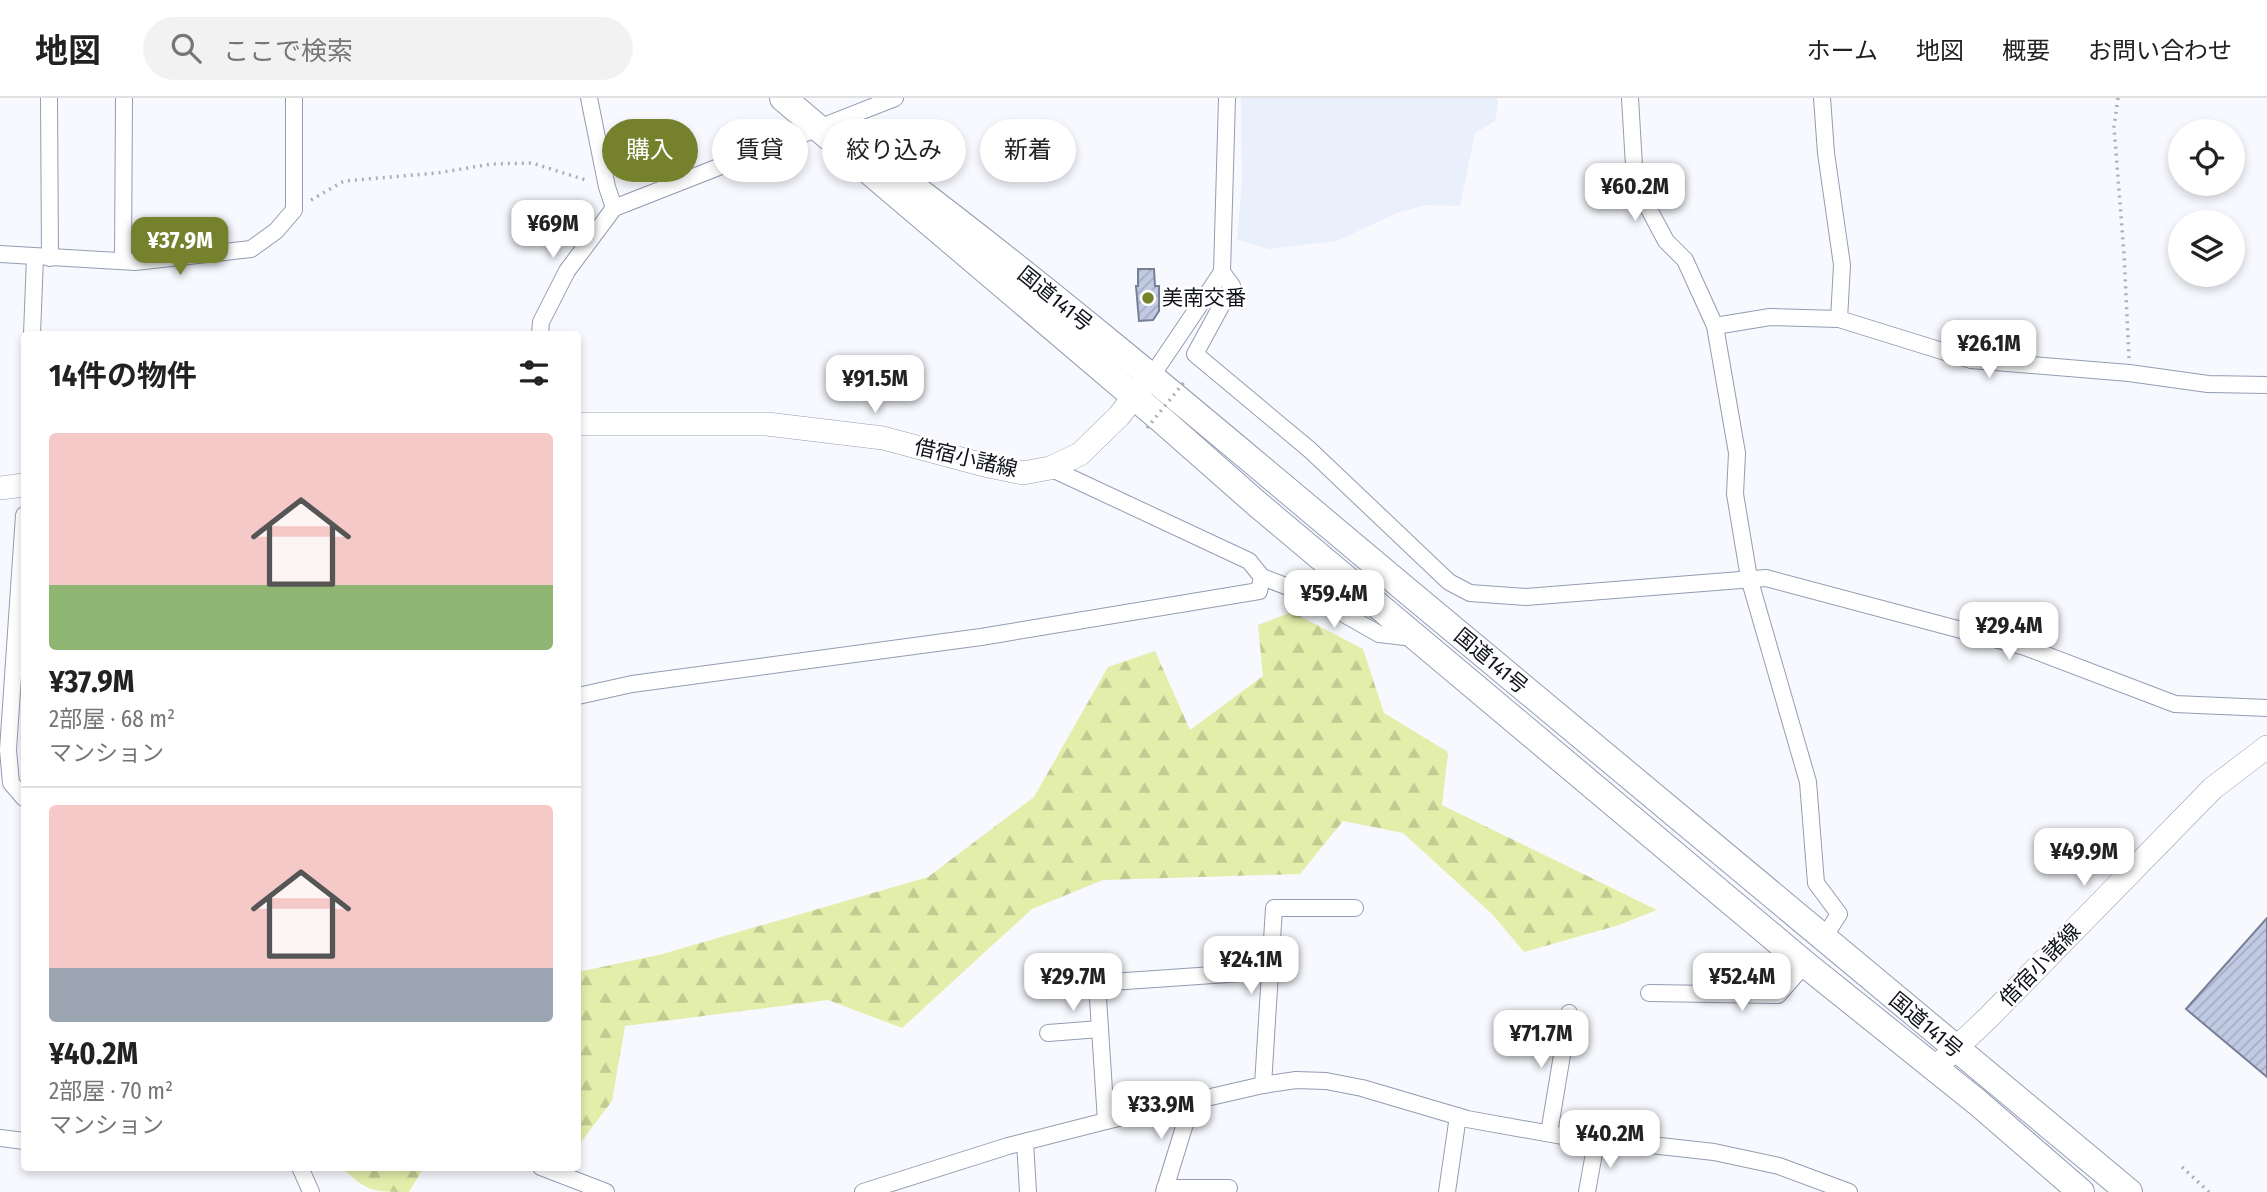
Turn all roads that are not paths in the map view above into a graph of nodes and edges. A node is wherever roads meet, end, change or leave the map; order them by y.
1 (49, 98) edge
2 (124, 98) edge
3 (294, 98) edge
4 (589, 98) edge
5 (783, 98) edge
6 (895, 98) edge
7 (1227, 98) edge
8 (1630, 98) edge
9 (1822, 98) edge
10 (819, 130) junction
11 (822, 132) edge
12 (881, 182) edge
13 (906, 182) edge
14 (614, 208) junction
15 (0, 254) edge
16 (42, 258) junction
17 (123, 261) junction
18 (1222, 272) junction
19 (1839, 319) junction
20 (1715, 326) junction
21 (32, 331) edge
22 (540, 331) edge
23 (1151, 377) junction
24 (2267, 385) edge
25 (1133, 397) junction
26 (581, 424) edge
27 (1050, 468) junction
28 (21, 485) edge
29 (0, 488) edge
30 (21, 559) edge
31 (1262, 577) junction
32 (1749, 578) junction
33 (1417, 639) junction
34 (581, 695) edge
35 (2267, 708) edge
36 (2267, 747) edge
37 (18, 782) edge
38 (1355, 908) dead end
39 (1823, 939) junction
40 (1805, 964) junction
41 (1271, 971) junction
42 (1649, 993) dead end
43 (1569, 1013) dead end
44 (1100, 1029) junction
45 (1048, 1033) dead end
46 (1955, 1050) junction
47 (1934, 1069) junction
48 (1264, 1085) junction
49 (1192, 1101) junction
50 (1458, 1116) junction
51 (1106, 1121) junction
52 (1549, 1133) junction
53 (0, 1138) edge
54 (21, 1141) edge
55 (1025, 1142) junction
56 (1597, 1142) junction
57 (302, 1171) edge
58 (551, 1171) edge
59 (1228, 1188) dead end
60 (1164, 1190) edge
61 (599, 1191) edge
62 (311, 1192) edge
63 (863, 1192) edge
64 (1028, 1192) edge
65 (1447, 1192) edge
66 (1587, 1192) edge
67 (1849, 1192) edge
68 (2081, 1192) edge
69 (2129, 1192) edge

1 - 16 street
2 - 17 street
3 - 17 street
4 - 14 street
5 - 10 highway, 国道141号
6 - 10 street
7 - 18 street
8 - 20 street
9 - 19 street
10 - 11 highway, 国道141号
10 - 14 street
12 - 25 highway, 国道141号
13 - 23 highway, 国道141号
14 - 22 street
15 - 16 street
16 - 17 street
16 - 21 street
18 - 23 street
18 - 32 street
19 - 20 street
19 - 24 street
20 - 32 street
23 - 25 main road, 借宿小諸線
23 - 39 highway, 国道141号
25 - 27 main road, 借宿小諸線
25 - 33 highway, 国道141号
26 - 27 main road, 借宿小諸線
27 - 31 street
28 - 29 main road
30 - 37 street
31 - 33 street
31 - 34 street
32 - 35 street
32 - 39 street
33 - 40 highway, 国道141号
36 - 46 main road, 借宿小諸線
38 - 41 street
39 - 46 highway, 国道141号
40 - 42 street
40 - 47 highway, 国道141号
41 - 44 street
41 - 48 street
43 - 52 street
44 - 45 street
44 - 51 street
46 - 47 main road, 借宿小諸線
46 - 69 highway, 国道141号
47 - 68 highway, 国道141号
48 - 49 street
48 - 50 street
49 - 51 street
49 - 60 street
50 - 52 street
50 - 65 street
51 - 55 street
52 - 56 street
53 - 54 street
55 - 63 street
55 - 64 street
56 - 66 street
56 - 67 street
57 - 62 street
58 - 61 street
59 - 60 street

